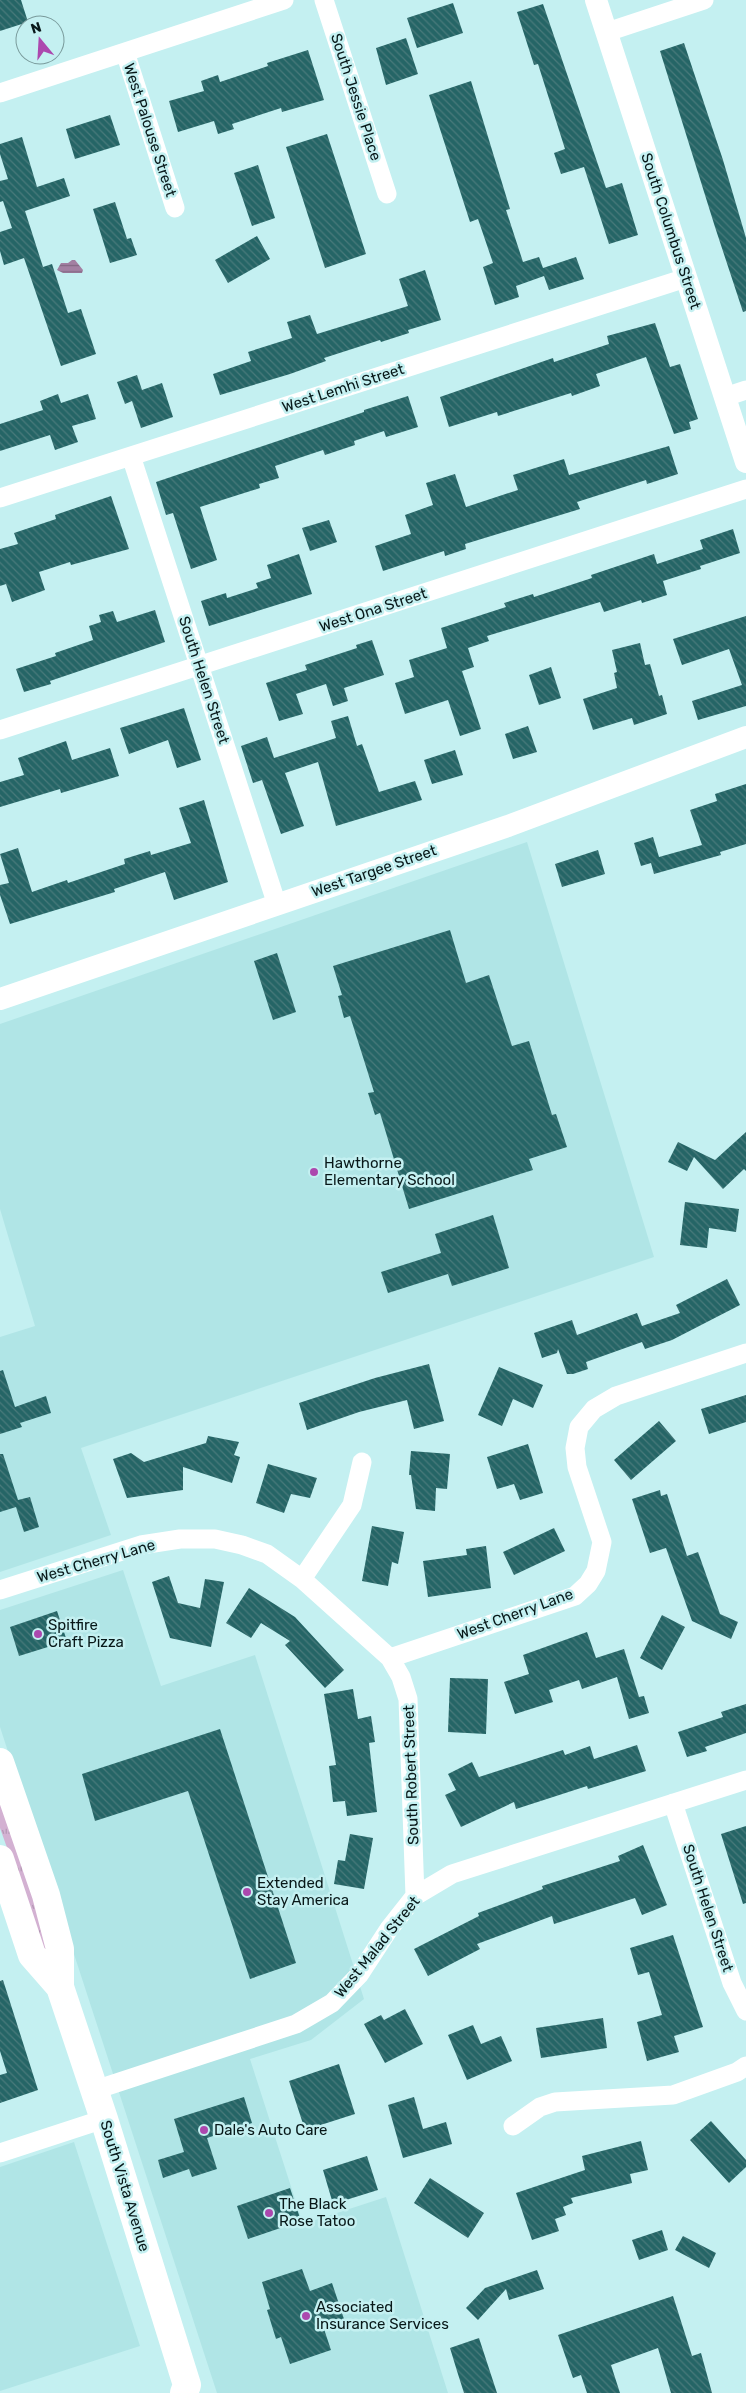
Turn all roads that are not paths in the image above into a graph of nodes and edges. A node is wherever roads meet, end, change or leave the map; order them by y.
1 (284, 0) edge
2 (324, 0) edge
3 (596, 0) edge
4 (704, 0) edge
5 (607, 32) junction
6 (125, 52) junction
7 (0, 93) edge
8 (387, 194) dead end
9 (176, 208) dead end
10 (686, 278) junction
11 (746, 390) edge
12 (725, 397) junction
13 (131, 456) junction
14 (746, 462) edge
15 (746, 489) edge
16 (0, 498) edge
17 (200, 666) junction
18 (0, 730) edge
19 (746, 737) edge
20 (277, 905) junction
21 (0, 999) edge
22 (746, 1353) edge
23 (362, 1462) dead end
24 (302, 1579) junction
25 (0, 1590) edge
26 (390, 1658) junction
27 (0, 1762) edge
28 (746, 1780) edge
29 (673, 1803) junction
30 (0, 1858) edge
31 (415, 1896) junction
32 (7, 1905) edge
33 (60, 1987) junction
34 (746, 2011) edge
35 (746, 2066) edge
36 (95, 2090) junction
37 (104, 2119) junction
38 (513, 2126) dead end
39 (0, 2154) edge
40 (190, 2391) edge

1 - 6 street, West Palouse Street
2 - 8 street, South Jessie Place
3 - 5 street, South Columbus Street
4 - 5 street
5 - 10 street, South Columbus Street
6 - 7 street, West Palouse Street
6 - 9 street, West Palouse Street
10 - 12 street, South Columbus Street
10 - 13 street, West Lemhi Street
11 - 12 street
12 - 14 street, South Columbus Street
13 - 16 street, West Lemhi Street
13 - 17 street, South Helen Street
15 - 17 street, West Ona Street
17 - 18 street, West Ona Street
17 - 20 street, South Helen Street
19 - 20 street, West Targee Street
20 - 21 street, West Targee Street
22 - 26 street, West Cherry Lane
23 - 24 street
24 - 25 street, West Cherry Lane
24 - 26 street, West Cherry Lane
26 - 31 street, South Robert Street
27 - 33 main road, South Vista Avenue
28 - 29 street, West Malad Street
29 - 31 street, West Malad Street
29 - 34 street, South Helen Street
30 - 32 main road, South Vista Avenue
31 - 36 street, West Malad Street
32 - 33 main road, South Vista Avenue
33 - 36 main road, South Vista Avenue
35 - 38 street
36 - 37 main road, South Vista Avenue
37 - 39 street
37 - 40 main road, South Vista Avenue

